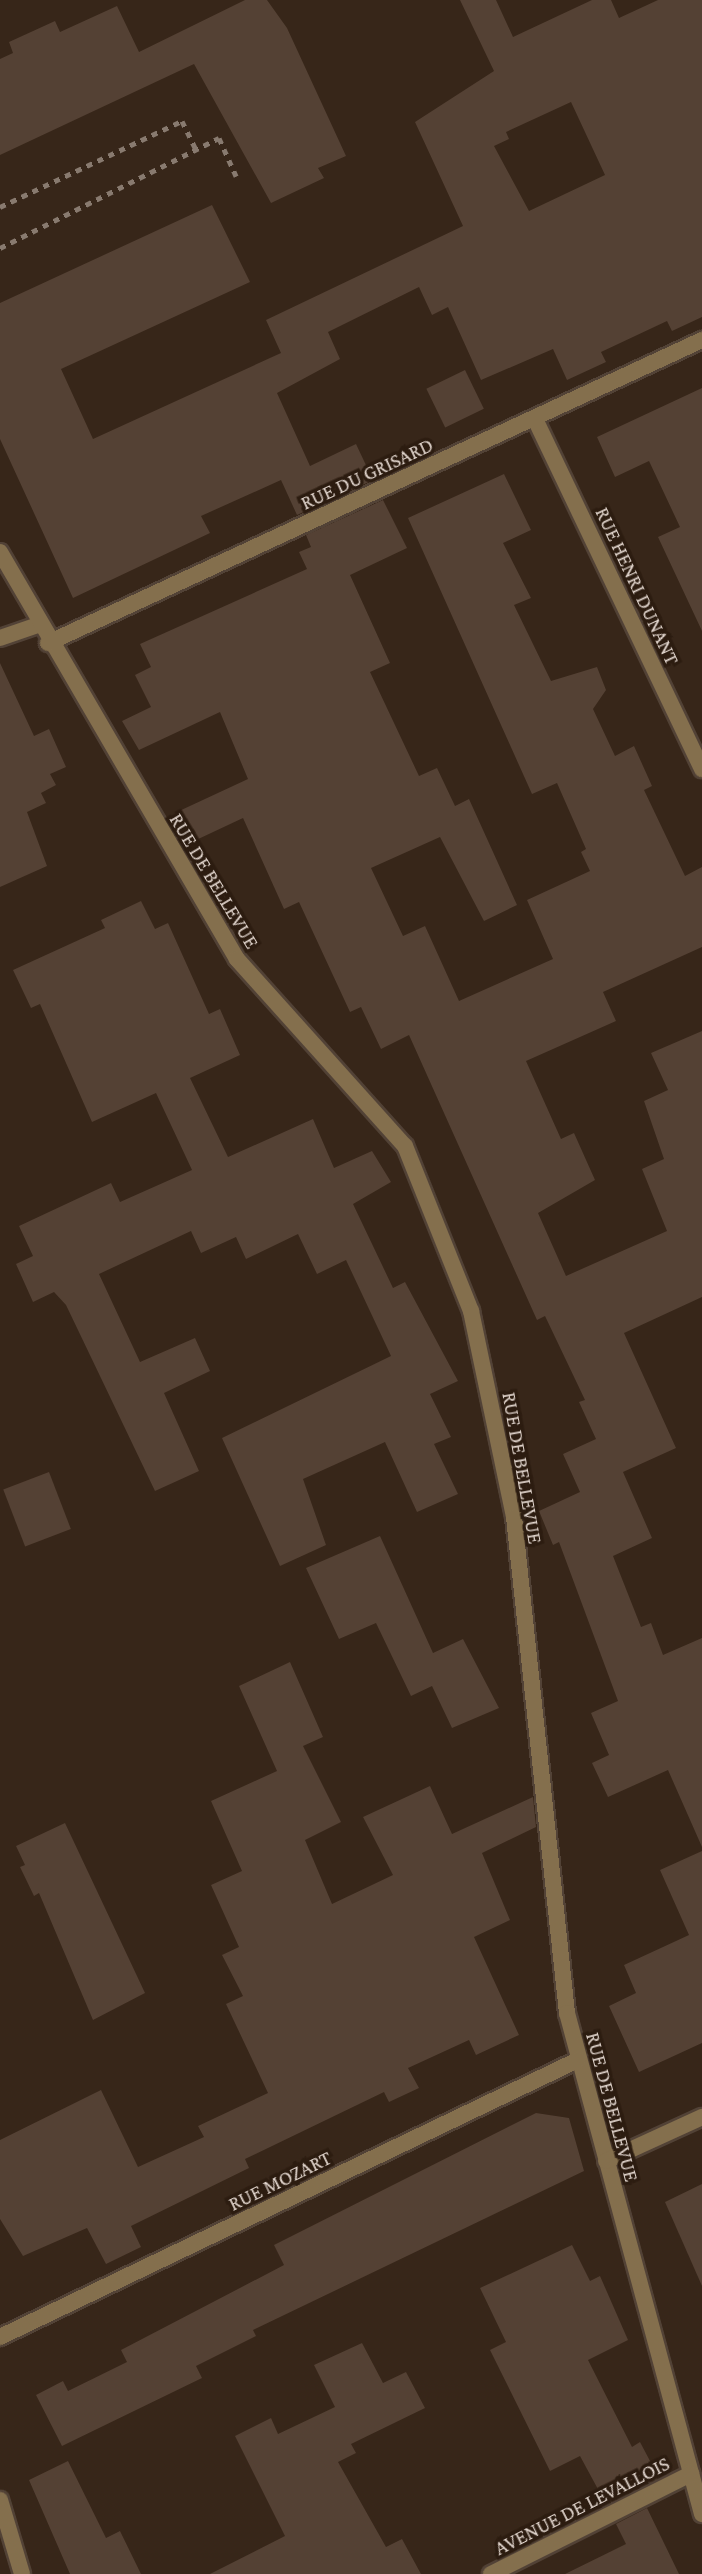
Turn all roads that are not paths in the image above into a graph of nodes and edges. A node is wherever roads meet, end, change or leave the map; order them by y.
1 (702, 340) edge
2 (535, 419) junction
3 (0, 552) edge
4 (38, 625) junction
5 (0, 638) edge
6 (48, 643) junction
7 (702, 769) edge
8 (578, 2060) junction
9 (702, 2117) edge
10 (606, 2161) junction
11 (0, 2337) edge
12 (691, 2474) junction
13 (0, 2500) edge
14 (701, 2506) edge
15 (22, 2574) edge
16 (491, 2574) edge

1 - 2 street, RUE DU GRISARD
2 - 6 street, RUE DU GRISARD
2 - 7 street, RUE HENRI DUNANT
3 - 4 street, RUE DE BELLEVUE
4 - 5 street
4 - 6 street, RUE DE BELLEVUE
6 - 8 street, RUE DE BELLEVUE
8 - 10 street, RUE DE BELLEVUE
8 - 11 street, RUE MOZART
9 - 10 street
10 - 12 street, RUE DE BELLEVUE
12 - 14 street, RUE DE BELLEVUE
12 - 16 street, AVENUE DE LEVALLOIS
13 - 15 street

